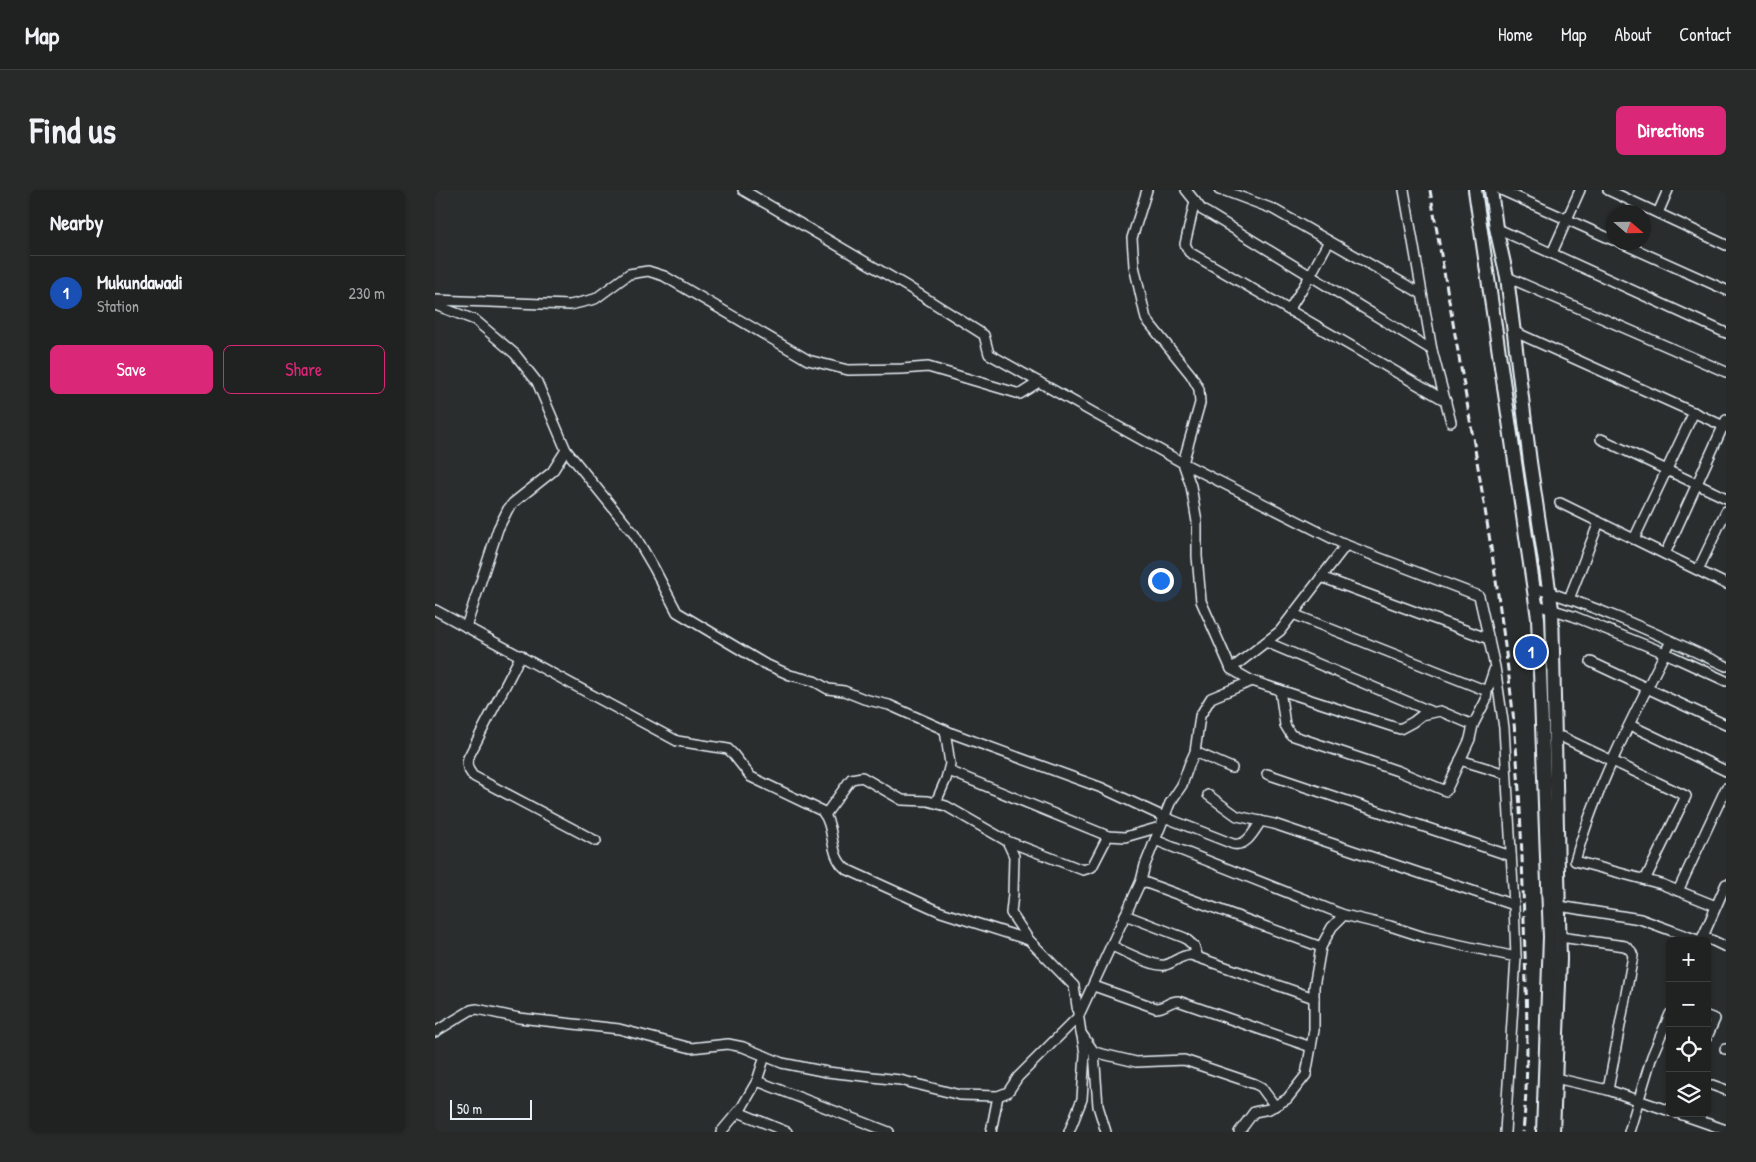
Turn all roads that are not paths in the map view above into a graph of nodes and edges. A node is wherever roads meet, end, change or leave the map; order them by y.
1 (743, 190) edge
2 (1147, 190) edge
3 (1186, 190) edge
4 (1219, 190) edge
5 (1404, 190) edge
6 (1475, 190) edge
7 (1491, 190) edge
8 (1501, 190) edge
9 (1580, 190) edge
10 (1608, 190) edge
11 (1668, 190) edge
12 (1623, 193) edge
13 (1195, 201) junction
14 (1658, 213) junction
15 (1568, 220) junction
16 (1496, 228) junction
17 (1606, 237) edge
18 (1329, 241) junction
19 (1726, 245) edge
20 (1637, 250) edge
21 (1552, 253) junction
22 (1311, 276) junction
23 (1507, 277) junction
24 (1726, 290) edge
25 (1422, 294) junction
26 (435, 300) edge
27 (435, 304) edge
28 (1289, 310) junction
29 (1515, 332) junction
30 (1726, 333) edge
31 (1433, 350) junction
32 (1726, 372) edge
33 (1039, 382) junction
34 (1446, 401) junction
35 (1694, 412) junction
36 (1451, 422) dead end
37 (1725, 424) edge
38 (1601, 439) dead end
39 (566, 450) junction
40 (1183, 463) junction
41 (1666, 470) junction
42 (1697, 484) junction
43 (1726, 498) edge
44 (1560, 503) dead end
45 (1726, 511) edge
46 (1599, 522) junction
47 (1634, 539) junction
48 (1346, 545) junction
49 (1665, 554) junction
50 (1698, 570) junction
51 (1321, 577) junction
52 (1726, 584) edge
53 (1534, 588) junction
54 (1550, 592) junction
55 (1569, 598) junction
56 (1537, 605) junction
57 (1552, 609) junction
58 (435, 610) edge
59 (1293, 614) junction
60 (466, 627) junction
61 (1489, 639) junction
62 (1671, 641) junction
63 (1266, 642) junction
64 (1665, 653) junction
65 (521, 655) junction
66 (1591, 662) dead end
67 (1726, 666) edge
68 (1495, 667) junction
69 (1231, 668) junction
70 (1252, 681) junction
71 (1726, 681) edge
72 (1648, 688) junction
73 (1280, 690) junction
74 (1487, 691) junction
75 (1432, 713) junction
76 (1473, 725) junction
77 (1630, 725) junction
78 (1726, 725) edge
79 (945, 730) junction
80 (1562, 738) dead end
81 (1195, 752) junction
82 (1460, 760) junction
83 (1612, 761) junction
84 (1232, 768) dead end
85 (949, 771) junction
86 (1726, 771) edge
87 (1267, 774) dead end
88 (1506, 774) junction
89 (1726, 788) edge
90 (1208, 795) dead end
91 (936, 802) junction
92 (825, 815) junction
93 (1164, 817) junction
94 (1261, 822) junction
95 (1160, 827) junction
96 (1108, 836) junction
97 (1155, 840) junction
98 (1007, 841) junction
99 (596, 842) dead end
100 (1511, 856) junction
101 (1575, 861) junction
102 (1557, 863) junction
103 (1141, 880) junction
104 (1645, 880) junction
105 (1726, 884) edge
106 (1678, 891) junction
107 (1720, 903) edge
108 (1514, 904) junction
109 (1559, 906) junction
110 (1125, 915) junction
111 (1344, 916) junction
112 (1560, 937) junction
113 (1695, 937) edge
114 (1702, 937) edge
115 (1029, 940) junction
116 (1711, 942) edge
117 (1111, 946) junction
118 (1321, 947) junction
119 (1726, 947) edge
120 (1198, 957) junction
121 (1516, 957) junction
122 (1093, 986) junction
123 (1314, 998) junction
124 (1078, 1017) junction
125 (1711, 1018) edge
126 (1666, 1023) edge
127 (1711, 1028) edge
128 (435, 1032) edge
129 (1081, 1033) junction
130 (1311, 1047) junction
131 (1094, 1052) junction
132 (765, 1056) junction
133 (1555, 1078) junction
134 (757, 1081) junction
135 (1712, 1085) dead end
136 (1608, 1090) junction
137 (1726, 1090) edge
138 (998, 1096) junction
139 (1639, 1101) junction
140 (1275, 1106) junction
141 (1666, 1110) edge
142 (738, 1112) junction
143 (1689, 1117) edge
144 (1726, 1130) edge
145 (721, 1132) edge
146 (787, 1132) edge
147 (889, 1132) edge
148 (991, 1132) edge
149 (1069, 1132) edge
150 (1106, 1132) edge
151 (1239, 1132) edge
152 (1505, 1132) edge
153 (1543, 1132) edge
154 (1553, 1132) edge
155 (1629, 1132) edge

1 - 33 street
2 - 40 street
3 - 13 street
4 - 18 street
5 - 25 street
6 - 53 street
7 - 16 street
8 - 15 street
9 - 15 street
10 - 12 street
11 - 14 street
12 - 14 street
13 - 22 street
13 - 28 street
14 - 19 street
15 - 17 street
15 - 21 street
16 - 21 street
16 - 23 street
18 - 22 street
18 - 25 street
20 - 24 street
21 - 30 street
22 - 28 street
22 - 31 street
23 - 29 street
23 - 32 street
25 - 31 street
26 - 33 street
27 - 39 street
28 - 34 street
29 - 35 street
29 - 54 street
31 - 34 street
33 - 40 street
34 - 36 street
35 - 37 street
35 - 41 street
37 - 42 street
38 - 41 street
39 - 60 street
39 - 79 street
40 - 48 street
40 - 69 street
41 - 42 street
41 - 47 street
42 - 43 street
42 - 49 street
44 - 46 street
45 - 50 street
46 - 47 street
46 - 55 street
47 - 49 street
48 - 51 street
48 - 61 street
49 - 50 street
50 - 52 street
51 - 59 street
51 - 61 street
53 - 54 street
53 - 56 street
54 - 55 street
54 - 57 street
55 - 62 street
56 - 57 street
56 - 153 street
57 - 64 street
57 - 102 street
58 - 60 street
59 - 63 street
59 - 74 street
60 - 65 street
61 - 68 street
62 - 64 street
62 - 67 street
63 - 69 street
63 - 75 street
64 - 71 street
64 - 72 street
65 - 92 street
65 - 99 street
66 - 72 street
68 - 74 street
68 - 88 street
69 - 70 street
70 - 73 street
70 - 81 street
72 - 77 street
72 - 78 street
73 - 75 street
73 - 82 street
74 - 76 street
75 - 76 street
76 - 82 street
77 - 83 street
77 - 86 street
79 - 85 street
79 - 93 street
80 - 83 street
81 - 84 street
81 - 93 street
82 - 88 street
83 - 101 street
83 - 104 street
85 - 91 street
85 - 96 street
87 - 100 street
88 - 100 street
89 - 106 street
90 - 94 street
91 - 92 street
91 - 98 street
92 - 115 street
93 - 94 street
93 - 95 street
94 - 108 street
95 - 96 street
95 - 97 street
96 - 98 street
97 - 103 street
97 - 111 street
98 - 115 street
100 - 108 street
101 - 102 street
101 - 104 street
102 - 109 street
103 - 110 street
103 - 118 street
104 - 106 street
105 - 107 street
106 - 107 street
107 - 114 street
108 - 121 street
109 - 112 street
109 - 113 street
110 - 117 street
110 - 120 street
111 - 118 street
111 - 121 street
112 - 133 street
112 - 136 street
115 - 124 street
116 - 119 street
117 - 120 street
117 - 122 street
118 - 123 street
120 - 123 street
121 - 152 street
122 - 124 street
122 - 130 street
123 - 130 street
124 - 129 street
124 - 138 street
125 - 127 street
126 - 139 street
128 - 132 street
129 - 131 street
129 - 149 street
130 - 140 street
131 - 140 street
131 - 150 street
132 - 134 street
132 - 138 street
133 - 136 street
133 - 154 street
134 - 142 street
134 - 147 street
135 - 137 street
136 - 139 street
138 - 148 street
139 - 141 street
139 - 155 street
140 - 151 street
142 - 145 street
142 - 146 street
143 - 144 street

